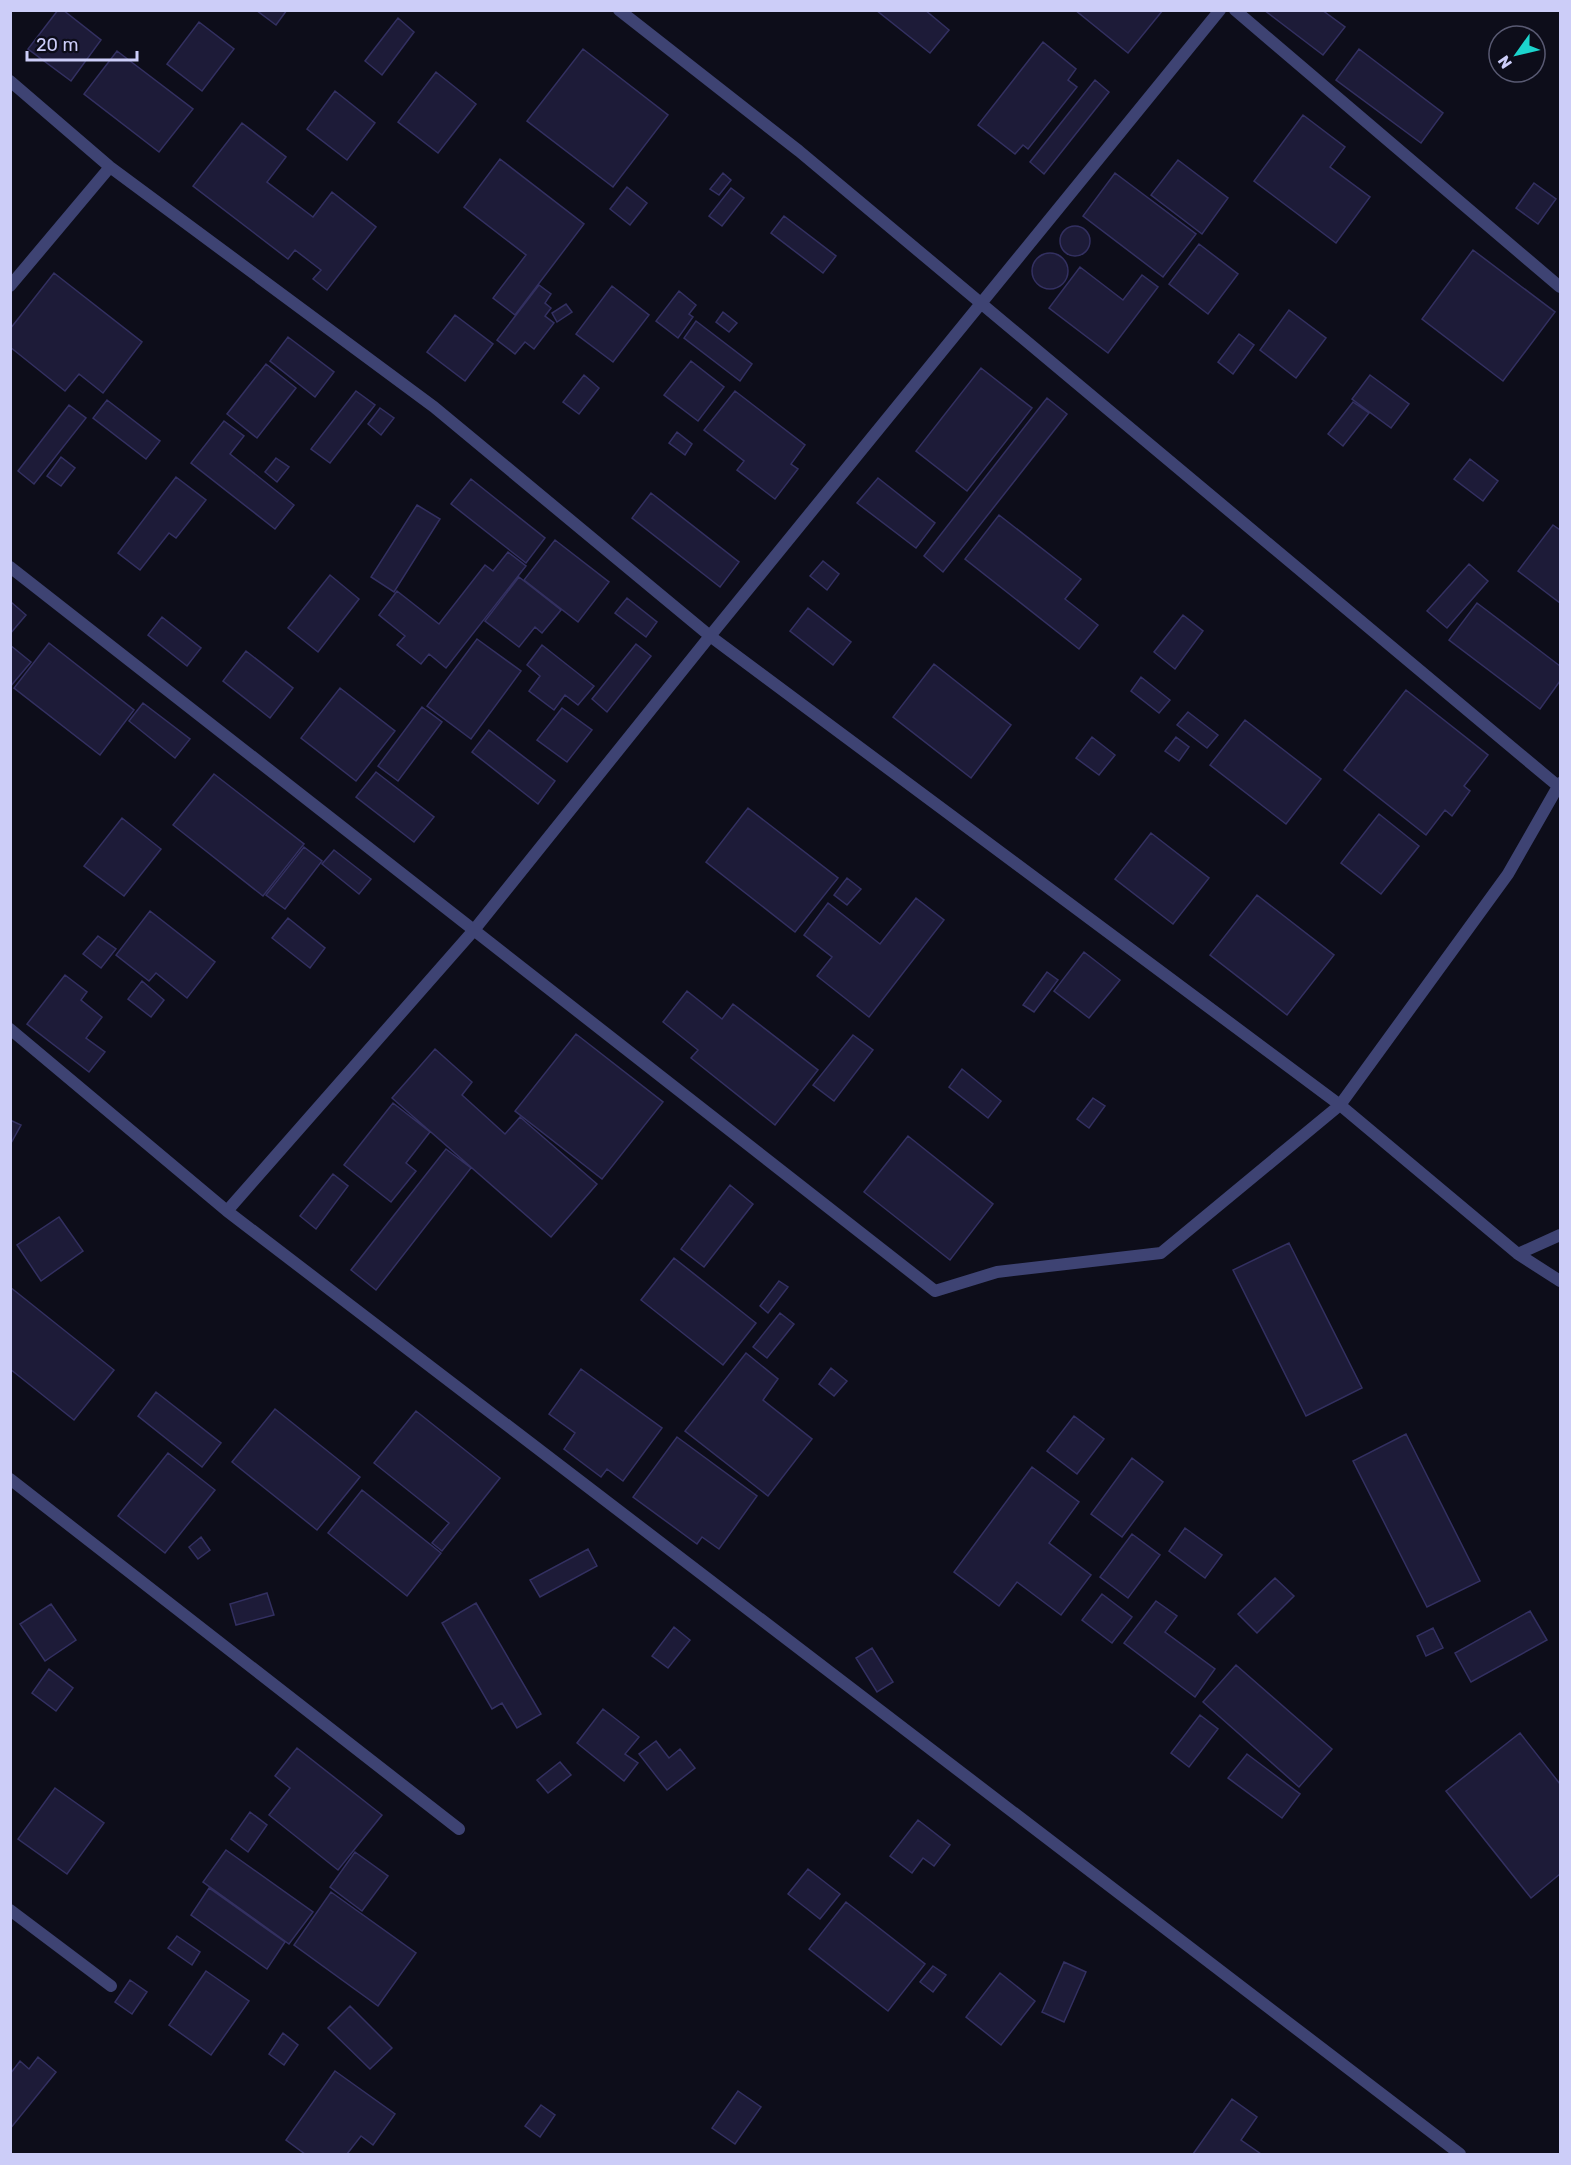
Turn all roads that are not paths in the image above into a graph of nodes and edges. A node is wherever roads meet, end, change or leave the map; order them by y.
1 (619, 10) edge
2 (1220, 10) edge
3 (1235, 10) edge
4 (10, 81) edge
5 (110, 167) junction
6 (10, 286) edge
7 (1560, 287) edge
8 (981, 302) junction
9 (10, 567) edge
10 (710, 636) junction
11 (1559, 784) edge
12 (474, 930) junction
13 (10, 1029) edge
14 (1340, 1105) junction
15 (227, 1211) junction
16 (1560, 1235) edge
17 (1518, 1254) junction
18 (1560, 1281) edge
19 (10, 1479) edge
20 (459, 1829) dead end
21 (10, 1910) edge
22 (111, 1986) dead end
23 (1460, 2154) edge

1 - 8 street
2 - 8 street
3 - 7 street
4 - 5 street
5 - 6 street
5 - 10 street
8 - 10 street
8 - 11 street
9 - 12 street
10 - 12 street
10 - 14 street
11 - 14 street
12 - 14 street
12 - 15 street
13 - 15 street
14 - 17 street
15 - 23 street
16 - 17 street
17 - 18 street
19 - 20 street
21 - 22 street

